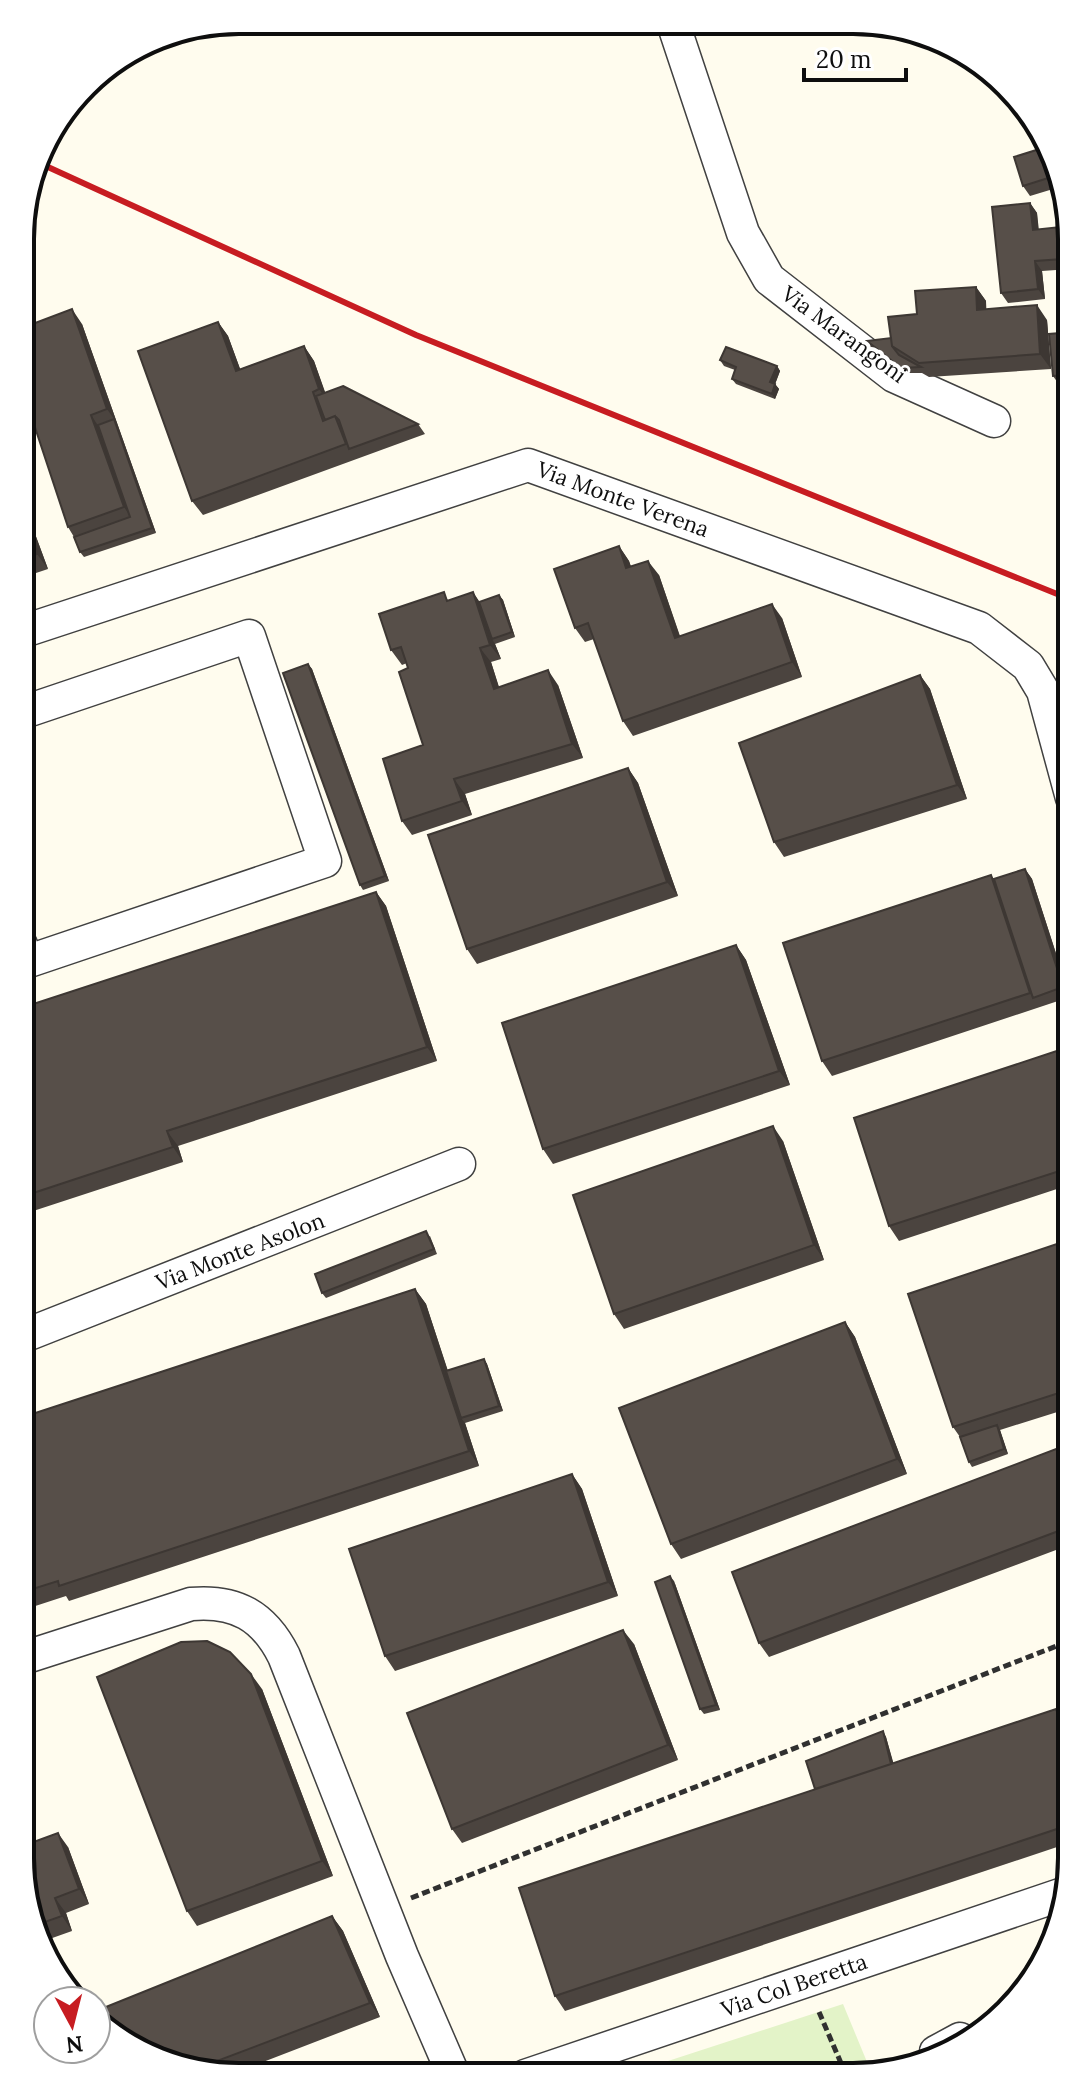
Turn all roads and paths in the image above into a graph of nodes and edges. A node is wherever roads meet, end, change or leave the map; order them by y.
1 (677, 34) edge
2 (994, 421) dead end
3 (34, 628) edge
4 (1058, 704) edge
5 (34, 709) edge
6 (34, 959) edge
7 (459, 1164) dead end
8 (34, 1332) edge
9 (1058, 1645) edge
10 (34, 1654) edge
11 (1054, 1897) edge
12 (384, 1908) junction
13 (807, 1981) junction
14 (449, 2063) edge
15 (612, 2063) edge
16 (841, 2063) edge

1 - 2 street, Via Marangoni
3 - 4 street, Via Monte Verena
5 - 6 street
7 - 8 street, Via Monte Asolon
9 - 12 path
10 - 12 street
11 - 13 street, Via Col Beretta
12 - 14 street
13 - 15 street, Via Col Beretta
13 - 16 path

